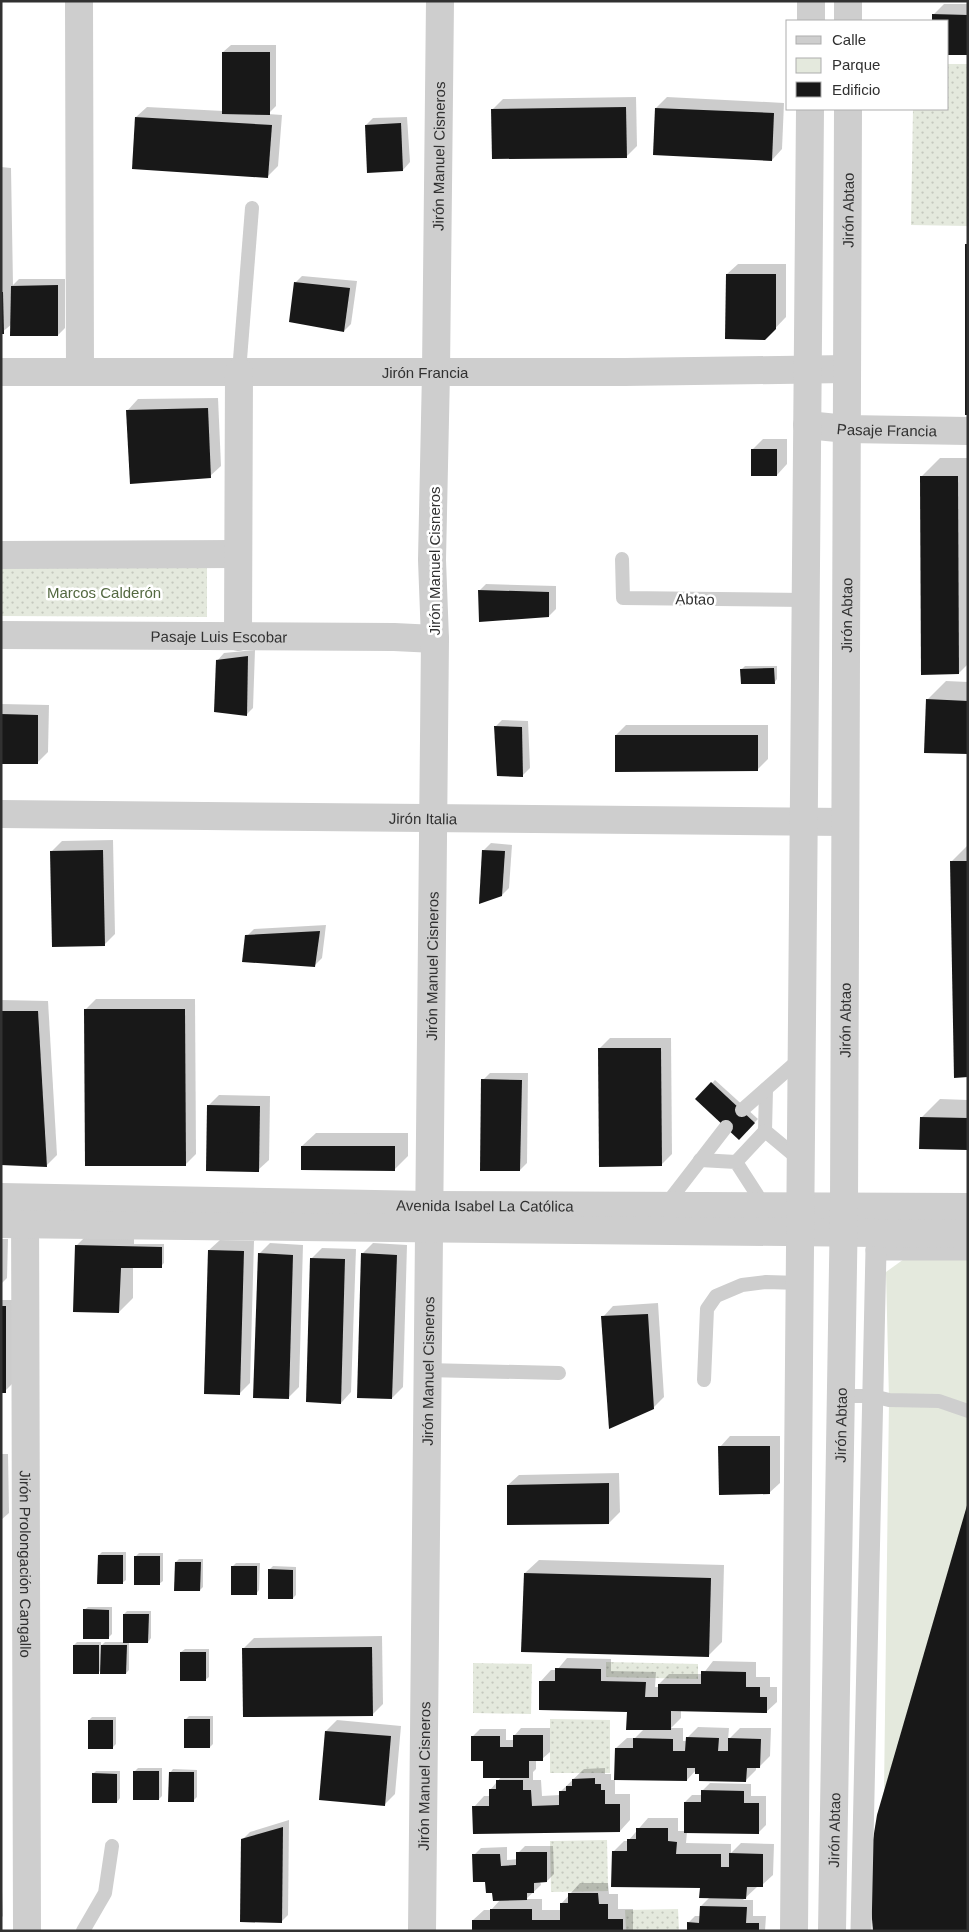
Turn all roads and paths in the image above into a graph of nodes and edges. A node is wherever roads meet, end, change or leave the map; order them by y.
1 (79, 1) edge
2 (440, 1) edge
3 (811, 1) edge
4 (848, 1) edge
5 (811, 20) edge
6 (848, 20) edge
7 (810, 110) edge
8 (848, 110) edge
9 (252, 208) dead end
10 (808, 370) junction
11 (847, 370) junction
12 (1, 372) edge
13 (80, 372) junction
14 (239, 372) junction
15 (436, 372) junction
16 (807, 425) junction
17 (847, 429) junction
18 (968, 431) edge
19 (238, 554) junction
20 (1, 555) edge
21 (622, 559) dead end
22 (806, 600) junction
23 (1, 635) edge
24 (238, 637) junction
25 (434, 639) junction
26 (1, 814) edge
27 (432, 818) junction
28 (803, 822) junction
29 (845, 822) junction
30 (802, 1057) junction
31 (766, 1089) junction
32 (742, 1110) dead end
33 (726, 1127) dead end
34 (765, 1131) junction
35 (700, 1160) junction
36 (800, 1160) junction
37 (736, 1162) junction
38 (13, 1197) edge
39 (665, 1206) junction
40 (765, 1207) junction
41 (968, 1207) edge
42 (428, 1217) junction
43 (800, 1219) junction
44 (844, 1219) junction
45 (13, 1224) edge
46 (968, 1234) edge
47 (877, 1242) junction
48 (968, 1250) edge
49 (800, 1283) junction
50 (426, 1370) junction
51 (559, 1373) dead end
52 (704, 1380) dead end
53 (841, 1396) junction
54 (873, 1396) junction
55 (968, 1411) edge
56 (112, 1846) dead end
57 (27, 1931) edge
58 (83, 1931) edge
59 (422, 1931) edge
60 (794, 1931) edge
61 (832, 1931) edge
62 (861, 1931) edge

1 - 13 street
2 - 15 street, Jirón Manuel Cisneros
3 - 5 street
4 - 6 street
7 - 10 street
8 - 11 street, Jirón Abtao
9 - 14 lane
10 - 11 street, Jirón Francia
10 - 15 street, Jirón Francia
10 - 16 street
11 - 17 street, Jirón Abtao
12 - 13 street, Jirón Francia
13 - 14 street, Jirón Francia
14 - 15 street, Jirón Francia
14 - 19 street
15 - 25 street, Jirón Manuel Cisneros
16 - 17 street, Pasaje Francia
16 - 22 street
17 - 18 street, Pasaje Francia
17 - 29 street, Jirón Abtao
19 - 20 street
19 - 24 street
21 - 22 lane, Abtao
22 - 28 street
23 - 24 street, Pasaje Luis Escobar
24 - 25 street, Pasaje Luis Escobar
25 - 27 street, Jirón Manuel Cisneros
26 - 27 street, Jirón Italia
27 - 28 street, Jirón Italia
27 - 42 street, Jirón Manuel Cisneros
28 - 29 street, Jirón Italia
28 - 30 street
29 - 44 street, Jirón Abtao
30 - 31 lane
30 - 36 street
31 - 32 lane
31 - 34 lane
33 - 35 lane
34 - 36 lane
34 - 37 lane
35 - 37 lane
35 - 39 lane
36 - 43 street
37 - 40 lane
38 - 42 street, Avenida Isabel La Católica
38 - 45 street, Jirón Prolongación Cangallo
39 - 40 street, Avenida Isabel La Católica
39 - 42 street, Avenida Isabel La Católica
40 - 43 street, Avenida Isabel La Católica
41 - 44 street, Avenida Isabel La Católica
42 - 43 street, Avenida Isabel La Católica
42 - 45 street, Avenida Isabel La Católica
42 - 50 street, Jirón Manuel Cisneros
43 - 44 street, Avenida Isabel La Católica
43 - 49 street
44 - 47 street, Avenida Isabel La Católica
44 - 53 street, Jirón Abtao
45 - 57 street, Jirón Prolongación Cangallo
46 - 47 street, Avenida Isabel La Católica
47 - 48 street
47 - 54 street
49 - 52 lane
49 - 60 street
50 - 51 lane
50 - 59 street, Jirón Manuel Cisneros
53 - 54 lane
53 - 61 street, Jirón Abtao
54 - 55 lane
54 - 62 street
56 - 58 lane

